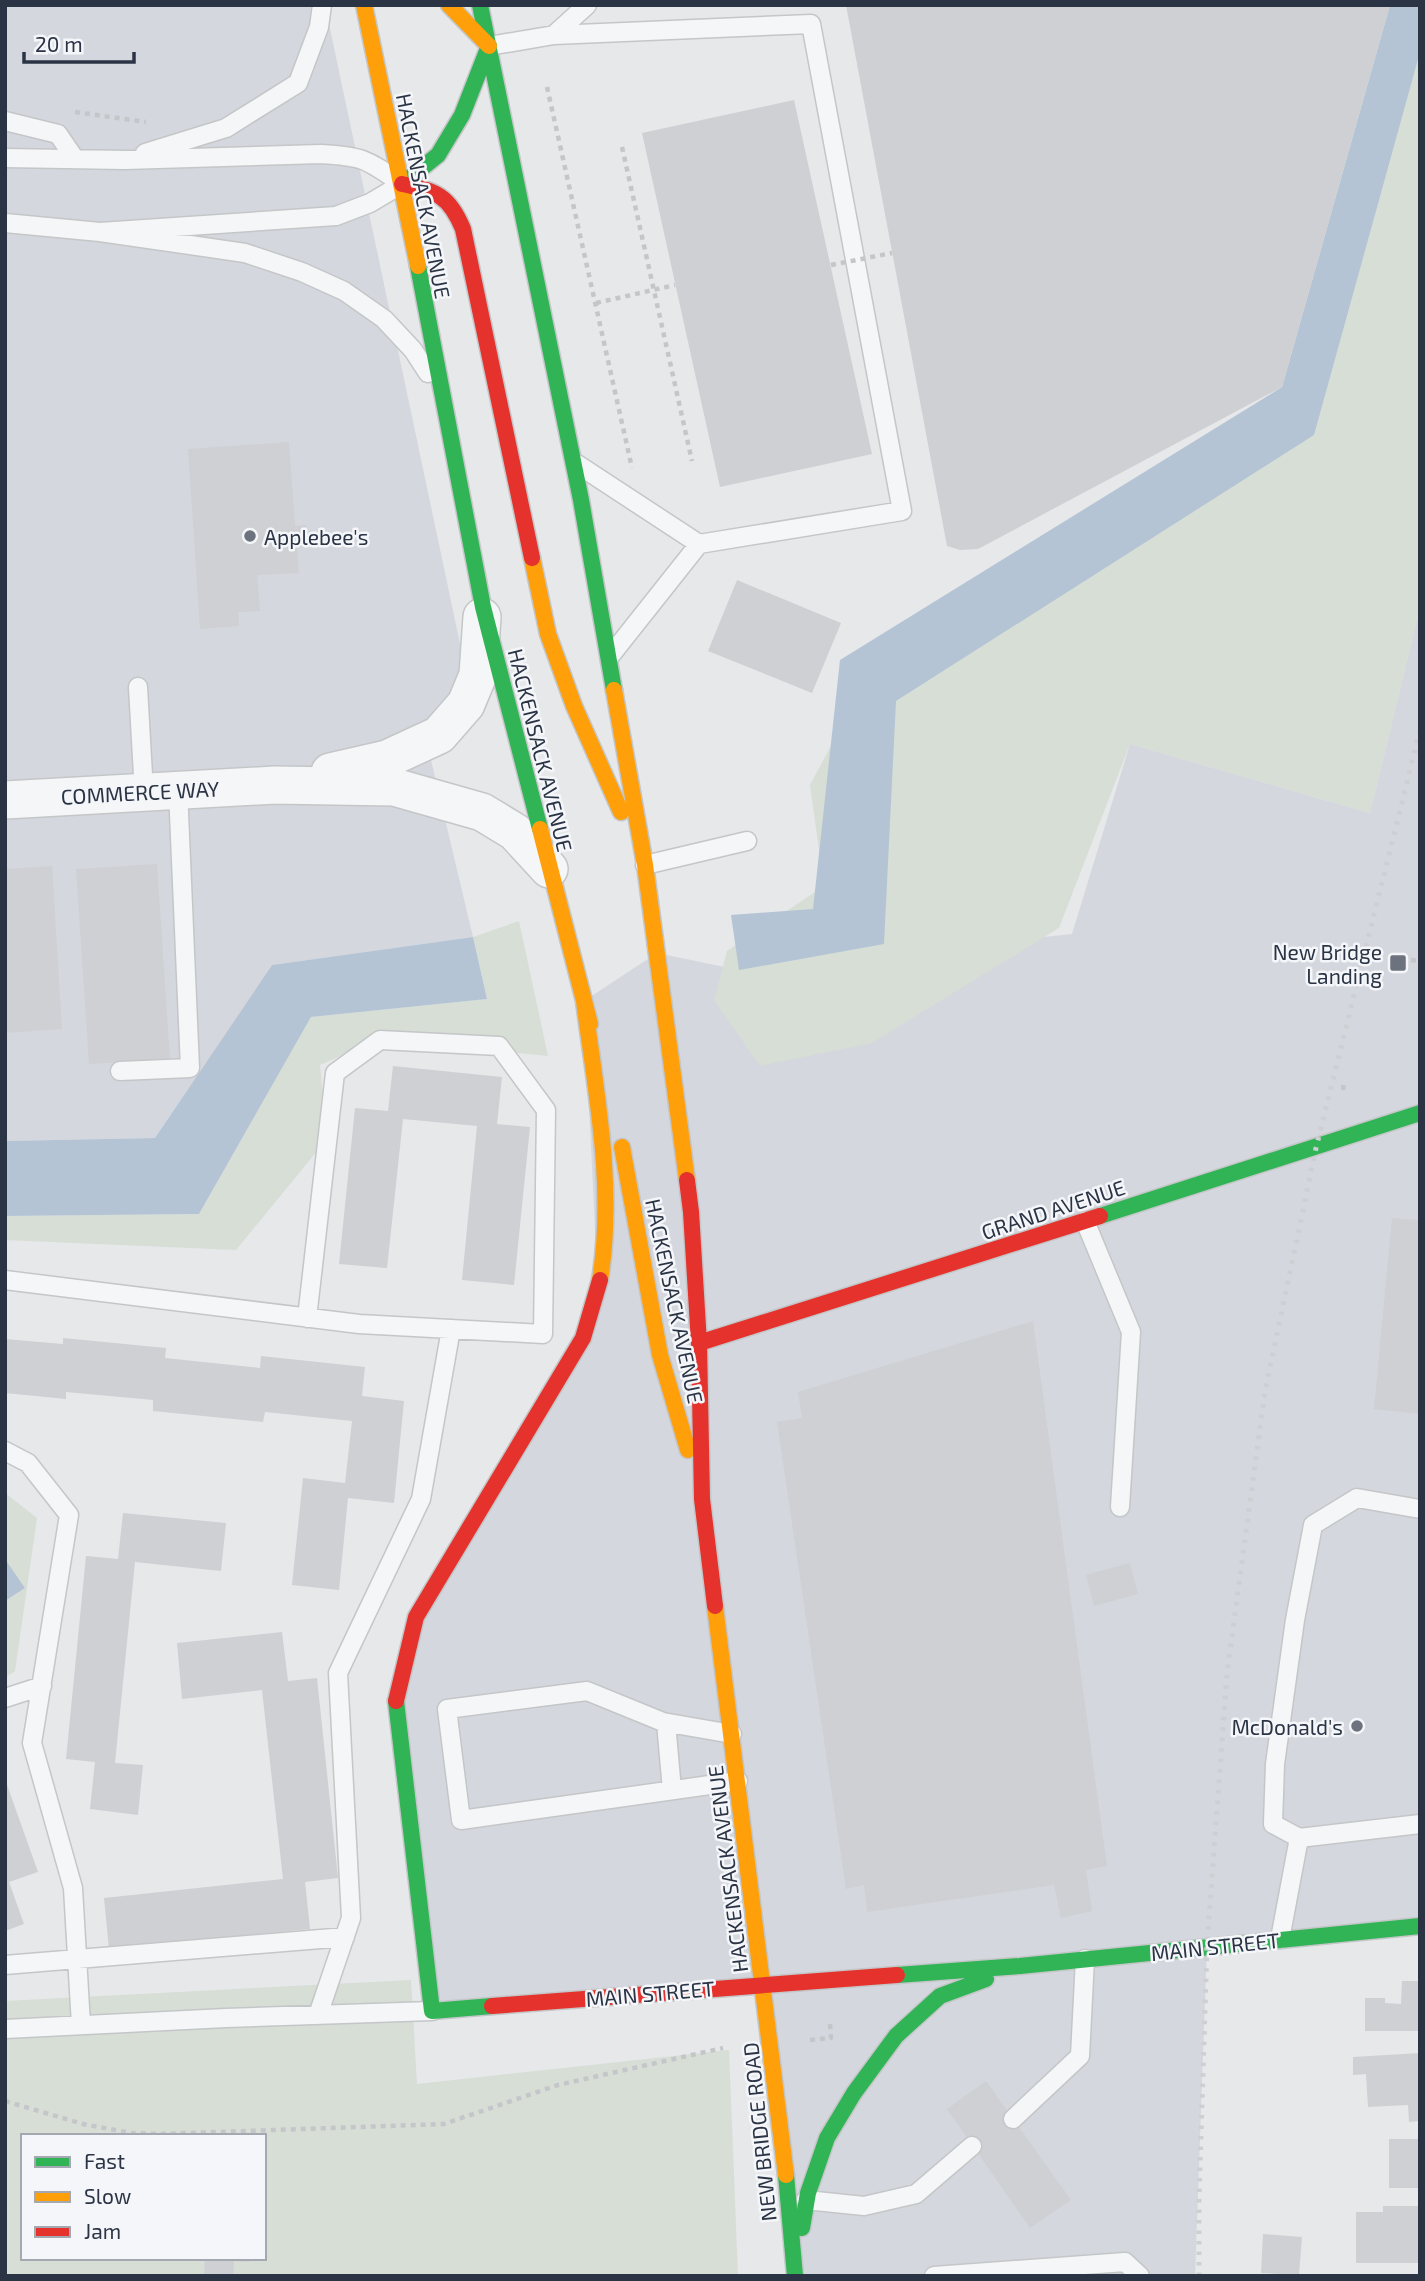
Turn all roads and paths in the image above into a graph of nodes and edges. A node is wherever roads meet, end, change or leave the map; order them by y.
1 (322, 5) edge
2 (364, 5) edge
3 (449, 5) edge
4 (480, 5) edge
5 (587, 5) edge
6 (554, 34) junction
7 (489, 46) junction
8 (547, 87) dead end
9 (65, 110) dead end
10 (5, 121) edge
11 (147, 122) dead end
12 (622, 147) dead end
13 (5, 158) edge
14 (75, 159) junction
15 (125, 160) junction
16 (402, 184) junction
17 (5, 223) edge
18 (100, 232) junction
19 (892, 253) dead end
20 (831, 265) dead end
21 (676, 285) dead end
22 (654, 290) junction
23 (596, 303) junction
24 (442, 393) junction
25 (692, 461) dead end
26 (573, 462) junction
27 (634, 475) dead end
28 (699, 544) junction
29 (483, 607) junction
30 (609, 658) junction
31 (138, 687) dead end
32 (275, 785) junction
33 (161, 792) junction
34 (5, 800) edge
35 (747, 841) dead end
36 (645, 865) junction
37 (549, 869) junction
38 (1401, 959) dead end
39 (1420, 961) edge
40 (584, 1001) junction
41 (120, 1071) dead end
42 (1344, 1081) dead end
43 (1343, 1090) dead end
44 (1420, 1113) edge
45 (1085, 1221) junction
46 (5, 1280) edge
47 (307, 1318) junction
48 (451, 1329) junction
49 (563, 1336) junction
50 (699, 1343) junction
51 (5, 1451) edge
52 (702, 1499) junction
53 (1120, 1507) dead end
54 (1420, 1509) edge
55 (42, 1686) junction
56 (5, 1698) edge
57 (666, 1723) junction
58 (732, 1734) junction
59 (738, 1781) junction
60 (672, 1790) junction
61 (1420, 1824) edge
62 (1299, 1838) junction
63 (1420, 1926) edge
64 (345, 1937) junction
65 (1280, 1940) junction
66 (77, 1958) junction
67 (1085, 1959) junction
68 (5, 1965) edge
69 (1020, 1966) junction
70 (762, 1985) junction
71 (432, 2011) junction
72 (318, 2015) junction
73 (830, 2024) dead end
74 (81, 2025) junction
75 (5, 2029) edge
76 (810, 2040) dead end
77 (723, 2048) dead end
78 (5, 2101) edge
79 (1013, 2119) dead end
80 (223, 2134) edge
81 (972, 2147) dead end
82 (806, 2200) junction
83 (795, 2275) edge
84 (934, 2276) edge
85 (1140, 2276) edge

1 - 15 lane
2 - 16 main road, HACKENSACK AVENUE
3 - 7 main road
4 - 7 main road, HACKENSACK AVENUE
5 - 6 lane
6 - 7 lane
6 - 28 lane
7 - 16 main road
7 - 26 main road, HACKENSACK AVENUE
8 - 23 path
9 - 11 path
10 - 14 lane
12 - 22 path
13 - 14 lane
14 - 15 lane
15 - 16 lane
16 - 18 lane
16 - 24 main road, HACKENSACK AVENUE
16 - 36 main road
17 - 18 lane
18 - 24 lane
19 - 20 path, bridge
21 - 22 path
22 - 23 path
22 - 25 path
23 - 27 path
24 - 29 main road, HACKENSACK AVENUE
26 - 28 lane
26 - 30 main road, HACKENSACK AVENUE
28 - 30 lane
29 - 32 street, COMMERCE WAY
29 - 37 main road, HACKENSACK AVENUE
30 - 36 main road, HACKENSACK AVENUE
31 - 33 lane
32 - 33 street, COMMERCE WAY
32 - 37 street, COMMERCE WAY
33 - 34 street, COMMERCE WAY
33 - 41 lane
35 - 36 lane
36 - 50 main road, HACKENSACK AVENUE
37 - 40 main road, HACKENSACK AVENUE
38 - 39 path
40 - 49 main road
40 - 52 main road, HACKENSACK AVENUE
42 - 43 path
44 - 45 main road, GRAND AVENUE
45 - 50 main road, GRAND AVENUE
45 - 53 lane
46 - 47 lane
47 - 48 lane
47 - 49 lane
48 - 49 lane
48 - 64 lane
49 - 71 main road
50 - 52 main road, HACKENSACK AVENUE
51 - 55 lane
52 - 58 main road, HACKENSACK AVENUE
54 - 62 lane
55 - 56 lane
55 - 66 lane
57 - 58 lane
57 - 60 lane
57 - 60 lane
58 - 59 main road, HACKENSACK AVENUE
59 - 60 lane
59 - 70 main road, HACKENSACK AVENUE
61 - 62 lane
62 - 65 lane
63 - 65 main road, MAIN STREET
64 - 66 lane
64 - 72 lane
65 - 67 main road, MAIN STREET
66 - 68 lane
66 - 74 lane
67 - 69 main road, MAIN STREET
67 - 79 lane
69 - 70 main road, MAIN STREET
69 - 82 main road
70 - 71 main road, MAIN STREET
70 - 83 main road, NEW BRIDGE ROAD
71 - 72 lane, MAIN STREET
72 - 74 lane, MAIN STREET
73 - 76 path
74 - 75 lane, MAIN STREET
77 - 80 path
78 - 80 path
81 - 82 lane
82 - 83 main road
84 - 85 lane

